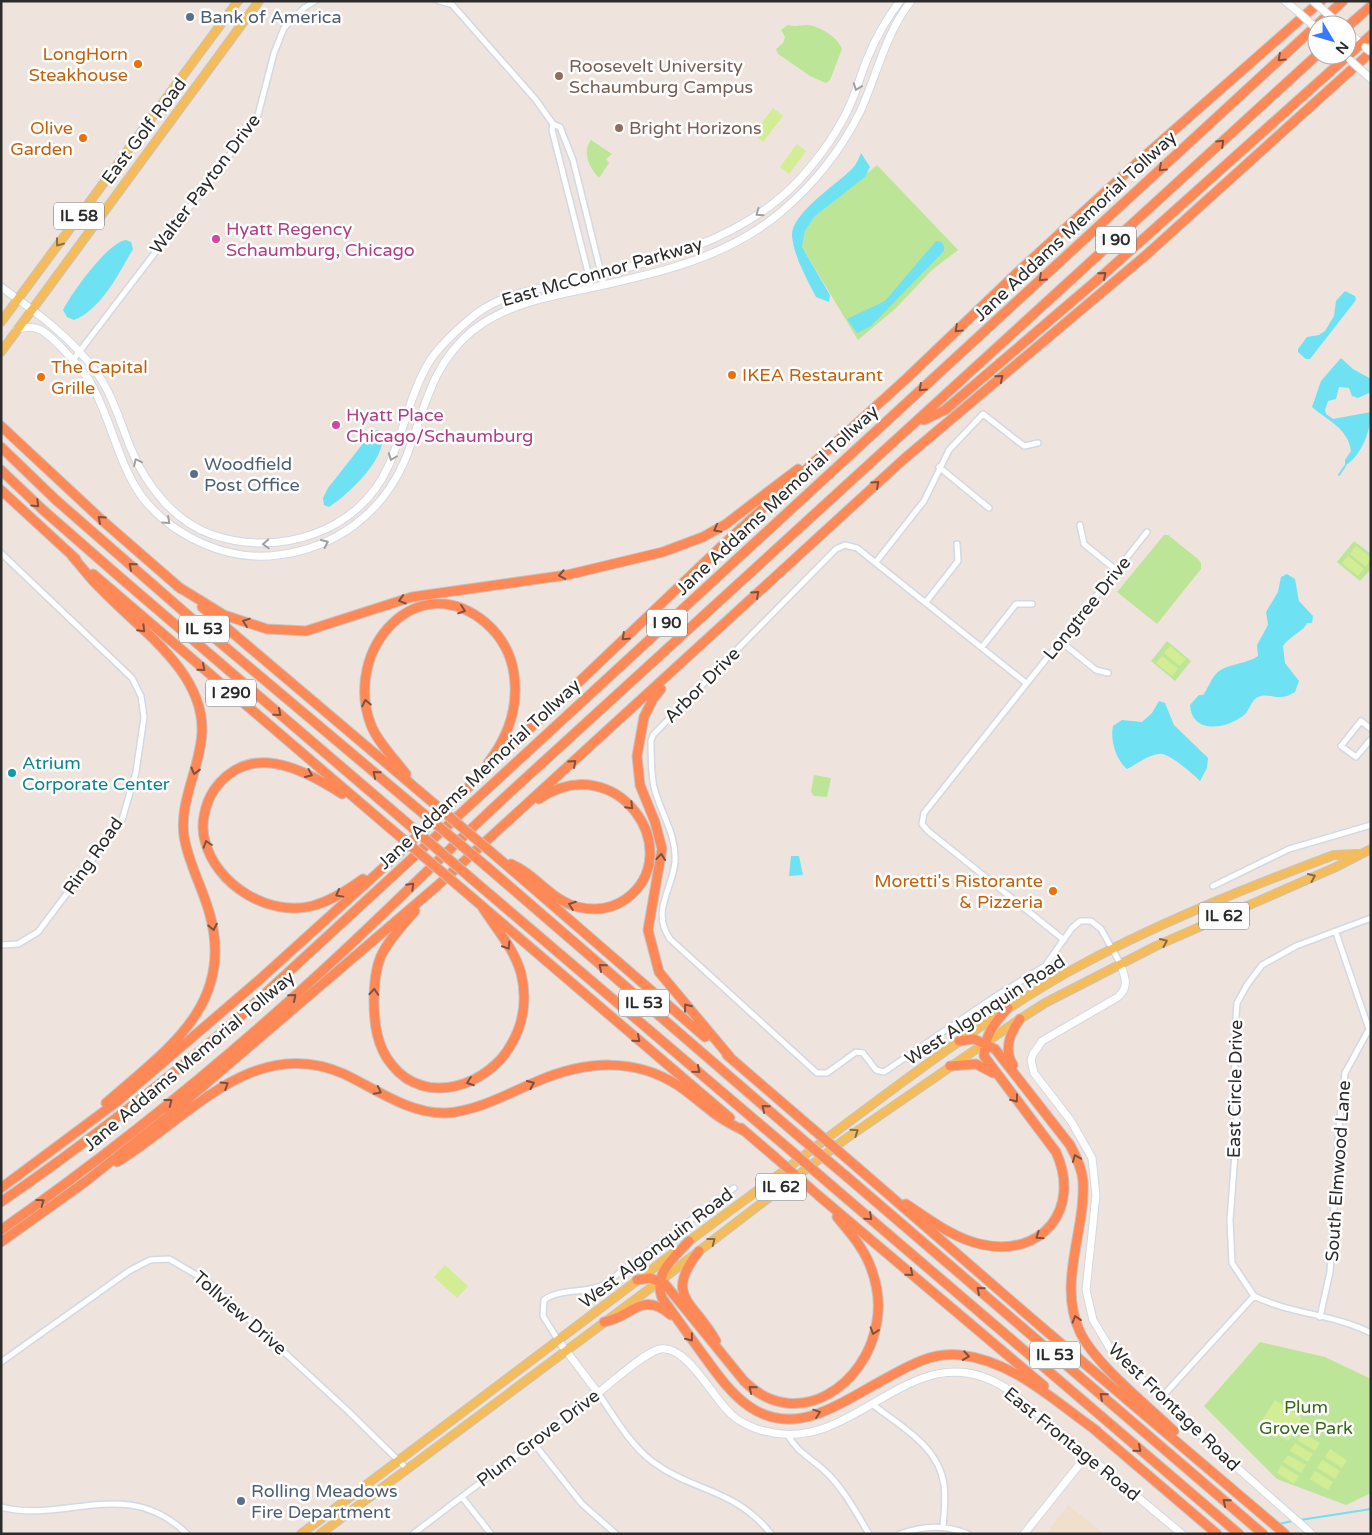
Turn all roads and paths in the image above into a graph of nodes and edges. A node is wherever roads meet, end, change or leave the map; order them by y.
1 (238, 1) edge
2 (259, 1) edge
3 (316, 1) edge
4 (438, 1) edge
5 (900, 1) edge
6 (910, 1) edge
7 (1285, 1) edge
8 (1313, 1) edge
9 (1321, 1) edge
10 (1343, 1) edge
11 (449, 3) edge
12 (1371, 6) edge
13 (1328, 15) edge
14 (1329, 15) edge
15 (1357, 18) edge
16 (1307, 20) edge
17 (1307, 34) edge
18 (1371, 35) edge
19 (1365, 47) edge
20 (1307, 64) edge
21 (1338, 65) edge
22 (1356, 65) edge
23 (1371, 79) edge
24 (553, 124) junction
25 (602, 274) junction
26 (590, 277) junction
27 (604, 285) junction
28 (1, 287) edge
29 (592, 288) junction
30 (17, 298) junction
31 (31, 309) junction
32 (1, 322) edge
33 (16, 331) junction
34 (80, 351) junction
35 (1, 352) edge
36 (73, 360) junction
37 (906, 379) junction
38 (915, 425) junction
39 (1, 426) edge
40 (1038, 443) dead end
41 (1, 447) edge
42 (939, 467) junction
43 (1, 470) edge
44 (1, 490) edge
45 (989, 508) dead end
46 (1080, 525) dead end
47 (1147, 532) dead end
48 (957, 544) dead end
49 (1, 553) edge
50 (72, 556) junction
51 (876, 562) junction
52 (1116, 570) junction
53 (177, 586) junction
54 (926, 602) junction
55 (1032, 604) dead end
56 (744, 605) junction
57 (1060, 641) junction
58 (982, 647) junction
59 (1108, 672) dead end
60 (1026, 683) junction
61 (1371, 728) edge
62 (1371, 739) edge
63 (476, 779) junction
64 (417, 788) junction
65 (376, 817) junction
66 (510, 818) junction
67 (1371, 825) edge
68 (1371, 849) edge
69 (1358, 854) junction
70 (394, 858) junction
71 (498, 858) junction
72 (437, 886) junction
73 (1213, 886) dead end
74 (481, 905) junction
75 (1371, 918) edge
76 (1336, 933) junction
77 (1064, 940) junction
78 (1, 945) edge
79 (1112, 948) junction
80 (1120, 963) junction
81 (1008, 1008) junction
82 (1020, 1019) junction
83 (1370, 1031) edge
84 (959, 1041) junction
85 (985, 1042) junction
86 (730, 1058) junction
87 (950, 1066) junction
88 (996, 1075) junction
89 (1023, 1083) junction
90 (744, 1131) junction
91 (62, 1142) junction
92 (84, 1182) junction
93 (1, 1188) edge
94 (734, 1188) dead end
95 (881, 1188) junction
96 (819, 1196) junction
97 (1, 1202) edge
98 (1, 1230) edge
99 (689, 1241) junction
100 (1, 1242) edge
101 (699, 1251) junction
102 (637, 1280) junction
103 (660, 1281) junction
104 (1254, 1296) junction
105 (1320, 1316) junction
106 (674, 1318) junction
107 (604, 1322) junction
108 (1371, 1333) edge
109 (558, 1340) junction
110 (566, 1351) junction
111 (725, 1356) junction
112 (1, 1362) edge
113 (598, 1393) junction
114 (1161, 1398) junction
115 (872, 1404) junction
116 (1097, 1432) junction
117 (788, 1435) junction
118 (532, 1442) junction
119 (1087, 1455) junction
120 (398, 1461) junction
121 (407, 1470) junction
122 (1226, 1482) junction
123 (462, 1497) junction
124 (1, 1507) edge
125 (943, 1527) junction
126 (187, 1534) edge
127 (301, 1534) edge
128 (320, 1534) edge
129 (413, 1534) edge
130 (491, 1534) edge
131 (616, 1534) edge
132 (771, 1534) edge
133 (869, 1534) edge
134 (900, 1534) edge
135 (968, 1534) edge
136 (1024, 1534) edge
137 (1182, 1534) edge
138 (1217, 1534) edge
139 (1239, 1534) edge
140 (1263, 1534) edge
141 (1285, 1534) edge
142 (1312, 1534) edge

1 -> 30 main road, East Golf Road / IL 58
2 - 31 main road, East Golf Road / IL 58
3 - 34 street, Walter Payton Drive
4 - 11 street
5 -> 25 street, East McConnor Parkway
6 - 27 street, East McConnor Parkway
7 - 16 street, bridge
8 - 14 street, bridge
9 -> 37 highway
10 - 13 highway, Jane Addams Memorial Tollway / I 90
11 - 24 street
12 - 15 highway
17 -> 97 highway, Jane Addams Memorial Tollway / I 90
18 - 19 highway
56 -> 19 highway
38 -> 20 highway, Jane Addams Memorial Tollway / I 90
38 -> 21 highway
22 - 23 street, bridge
24 - 25 street
24 - 26 street
25 - 26 street, East McConnor Parkway
25 - 27 street
26 - 29 street
26 -> 34 street, East McConnor Parkway
27 - 29 street, East McConnor Parkway
28 - 30 street
36 -> 29 street, East McConnor Parkway
30 - 31 street
30 - 32 main road, East Golf Road / IL 58
31 - 33 main road, East Golf Road / IL 58
31 - 34 street, East McConnor Parkway
33 - 35 main road, East Golf Road / IL 58
33 - 36 street, East McConnor Parkway
34 - 36 street, Walter Payton Drive
37 -> 53 highway
37 -> 63 highway
98 -> 38 highway, Jane Addams Memorial Tollway / I 90
53 -> 39 highway, I 290
40 - 42 street
140 -> 41 highway, IL 53, bridge
42 - 45 street
42 - 51 street
43 -> 139 highway, IL 53, bridge
44 - 50 highway, I 290
46 - 52 street
47 - 52 street, Longtree Drive
48 - 54 street
49 - 78 street, Ring Road
50 -> 65 highway, I 290
50 -> 91 highway
51 - 54 street, Arbor Drive
51 - 77 street, Arbor Drive
52 - 57 street, Longtree Drive
53 - 64 highway, I 290
54 - 58 street, Arbor Drive
55 - 58 street
66 -> 56 highway
86 -> 56 highway
57 - 59 street
57 - 60 street, Longtree Drive
58 - 60 street, Arbor Drive
60 - 77 street
61 - 62 street
64 -> 63 highway
63 - 70 highway
64 - 71 highway, I 290, bridge
70 -> 65 highway
65 - 74 highway, I 290, bridge
66 -> 71 highway
66 - 72 highway
67 - 73 street
68 - 69 main road, IL 62
69 - 79 main road, IL 62
80 -> 69 main road, IL 62
70 - 91 highway
71 - 86 highway, IL 53
74 -> 72 highway
72 - 92 highway
74 -> 90 highway, IL 53
75 - 76 street, East Circle Drive
76 - 83 street
76 - 104 street, East Circle Drive
77 - 79 street, Arbor Drive
79 - 80 street, Arbor Drive
79 - 81 main road, West Algonquin Road / IL 62
80 - 82 main road, West Algonquin Road / IL 62
80 - 114 street, West Frontage Road
81 - 84 main road, West Algonquin Road / IL 62
81 - 85 highway
82 - 85 main road, West Algonquin Road / IL 62
82 - 89 highway
83 - 105 street, South Elmwood Lane
84 - 85 highway
84 - 99 main road, West Algonquin Road / IL 62
85 - 87 main road, West Algonquin Road / IL 62
85 - 88 highway
85 - 89 highway
86 - 95 highway, IL 53, bridge
87 - 88 highway
101 -> 87 main road, West Algonquin Road / IL 62
88 -> 95 highway
122 -> 89 highway
92 -> 90 highway
90 - 96 highway, IL 53, bridge
91 - 93 highway
92 - 100 highway
94 - 109 street
95 - 122 highway, IL 53
96 -> 111 highway
96 -> 116 highway, IL 53
99 - 102 main road, West Algonquin Road / IL 62
99 - 103 highway
101 - 103 main road, West Algonquin Road / IL 62
101 - 111 highway
102 - 103 highway
102 - 109 main road, West Algonquin Road / IL 62
103 - 106 highway
103 - 107 main road, West Algonquin Road / IL 62
103 - 111 highway
104 - 105 street
104 - 114 street
105 - 108 street
106 - 107 highway
106 -> 116 highway
107 - 110 main road, West Algonquin Road / IL 62
109 - 110 street
109 - 120 main road, West Algonquin Road / IL 62
110 - 113 street
110 - 121 main road, West Algonquin Road / IL 62
112 - 120 street, Tollview Drive
113 - 117 street, Plum Grove Drive
113 - 118 street, Plum Grove Drive
113 - 132 street
114 - 142 street, West Frontage Road
115 - 117 street, East Frontage Road
115 - 119 street, East Frontage Road
115 - 125 street
116 - 138 highway, IL 53
117 - 133 street
118 - 123 street, Plum Grove Drive
118 - 131 street
119 - 136 street
119 - 137 street, East Frontage Road
120 - 121 street, Tollview Drive
120 - 127 main road, West Algonquin Road / IL 62
121 - 128 main road, West Algonquin Road / IL 62
122 - 141 highway, IL 53
123 - 129 street, Plum Grove Drive
123 - 130 street
124 - 126 street
125 - 134 street
125 - 135 street

